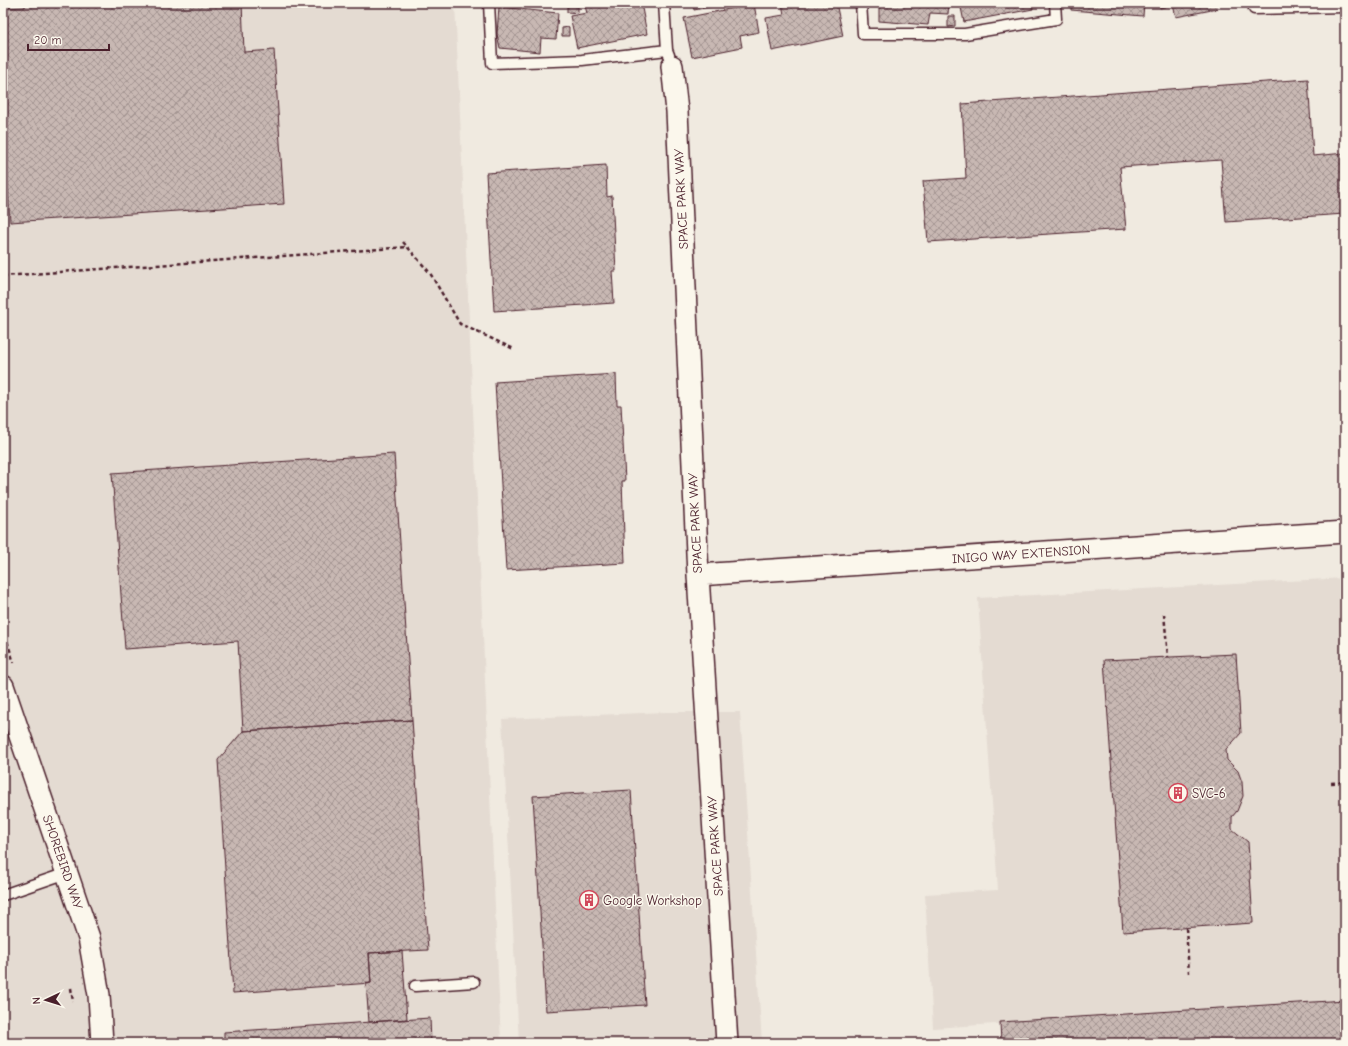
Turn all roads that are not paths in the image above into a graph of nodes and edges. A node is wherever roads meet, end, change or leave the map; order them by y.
1 (489, 3) edge
2 (664, 3) edge
3 (861, 3) edge
4 (1055, 3) edge
5 (1254, 6) edge
6 (1345, 7) edge
7 (670, 58) junction
8 (1345, 532) edge
9 (698, 575) junction
10 (3, 686) edge
11 (67, 873) junction
12 (3, 894) edge
13 (474, 982) dead end
14 (415, 986) dead end
15 (102, 1043) edge
16 (727, 1043) edge

1 - 7 lane
2 - 7 lane, SPACE PARK WAY
3 - 4 lane
5 - 6 lane
7 - 9 street, SPACE PARK WAY
8 - 9 street, INIGO WAY EXTENSION
9 - 16 street, SPACE PARK WAY
10 - 11 street, SHOREBIRD WAY
11 - 12 lane
11 - 15 street, SHOREBIRD WAY
13 - 14 lane

